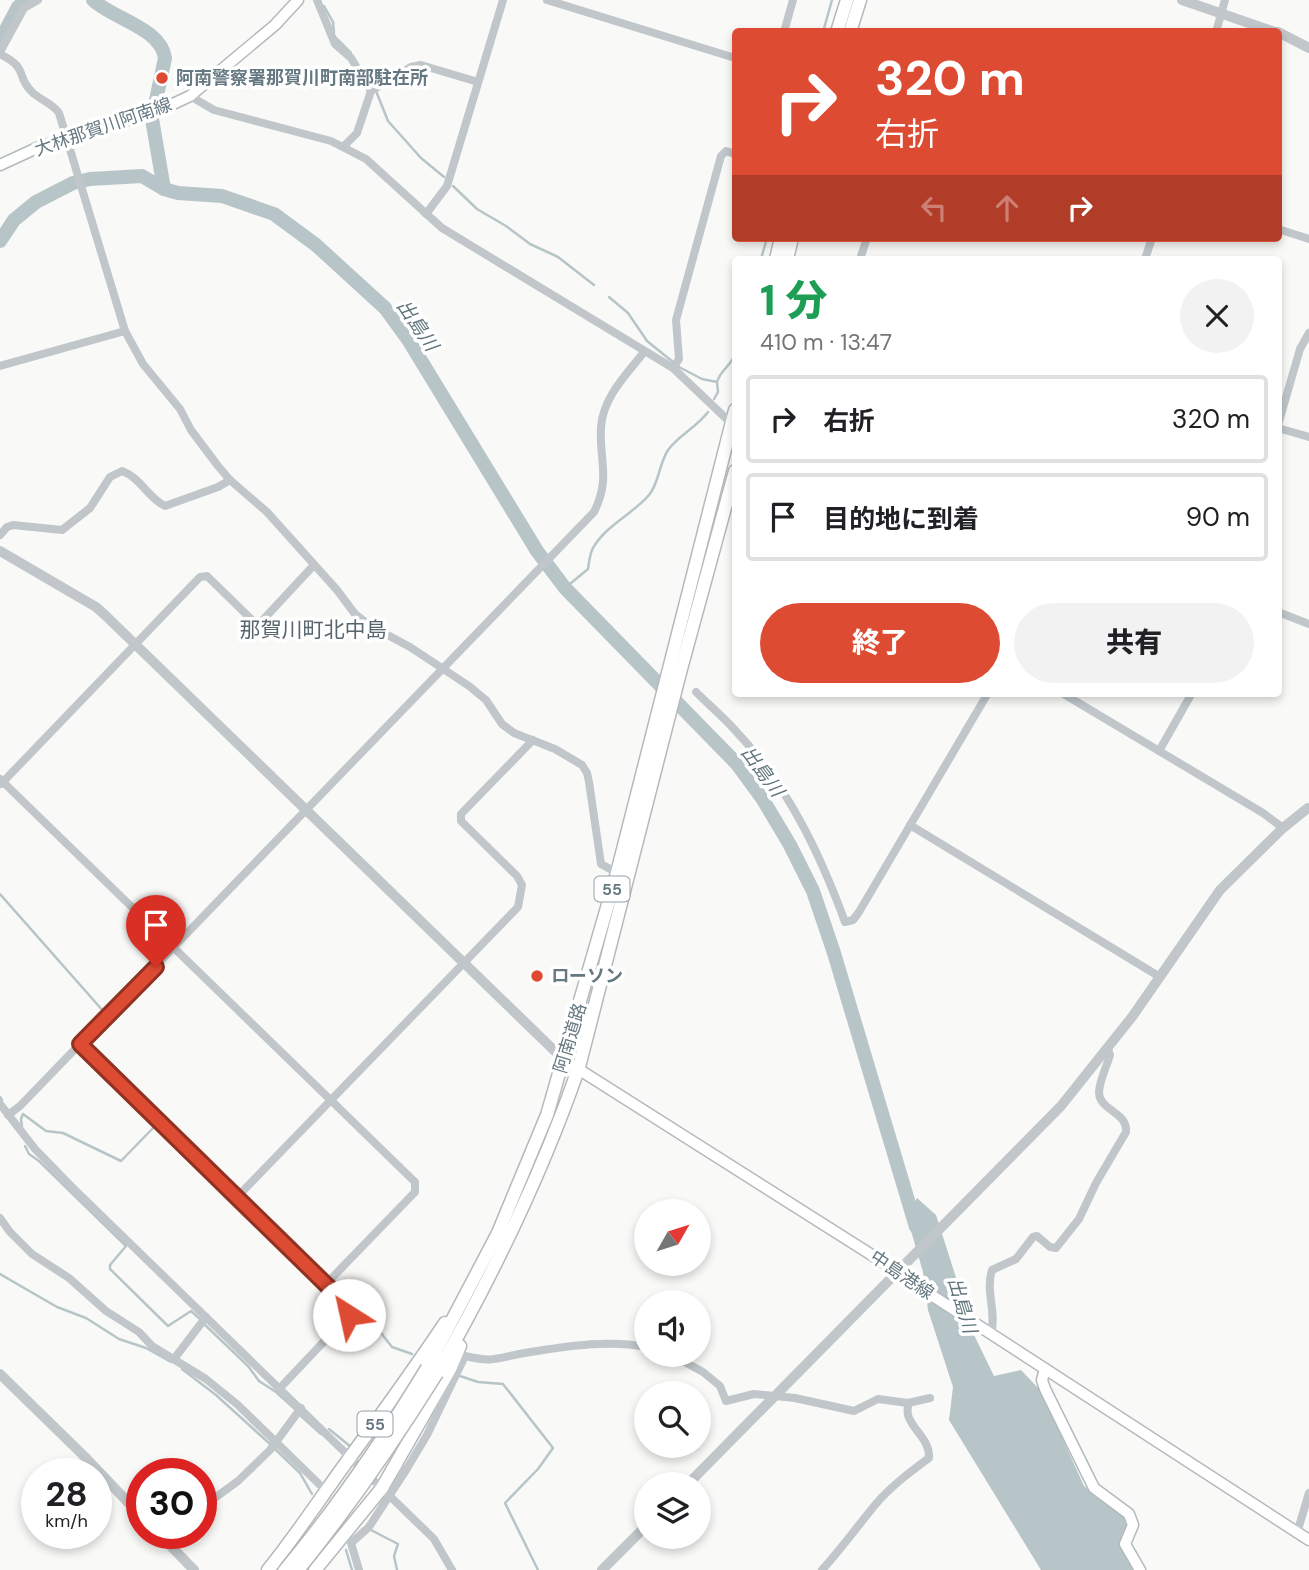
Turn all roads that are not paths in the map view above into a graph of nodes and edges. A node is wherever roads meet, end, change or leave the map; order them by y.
1 (38, 0) edge
2 (298, 0) edge
3 (317, 0) edge
4 (503, 0) edge
5 (547, 0) edge
6 (793, 0) edge
7 (847, 0) edge
8 (860, 0) edge
9 (1182, 0) edge
10 (1225, 0) edge
11 (1222, 12) junction
12 (785, 28) edge
13 (838, 28) edge
14 (851, 28) edge
15 (1217, 28) edge
16 (1265, 28) edge
17 (1282, 35) edge
18 (1309, 48) edge
19 (0, 53) edge
20 (732, 57) edge
21 (478, 82) junction
22 (372, 91) junction
23 (190, 96) junction
24 (66, 138) junction
25 (344, 146) junction
26 (732, 153) edge
27 (0, 165) edge
28 (426, 214) junction
29 (1282, 230) edge
30 (1309, 239) edge
31 (125, 331) junction
32 (1309, 333) edge
33 (644, 352) junction
34 (0, 366) edge
35 (673, 368) junction
36 (1282, 413) edge
37 (732, 418) edge
38 (1282, 428) edge
39 (732, 429) edge
40 (1309, 437) edge
41 (230, 480) junction
42 (732, 481) edge
43 (0, 535) edge
44 (0, 551) edge
45 (314, 565) junction
46 (1282, 614) edge
47 (1309, 624) edge
48 (135, 643) junction
49 (677, 664) junction
50 (444, 670) junction
51 (696, 692) dead end
52 (986, 697) edge
53 (1069, 697) edge
54 (1190, 697) edge
55 (662, 721) junction
56 (533, 740) junction
57 (1159, 751) junction
58 (1, 782) edge
59 (1309, 808) edge
60 (307, 810) junction
61 (910, 825) junction
62 (1283, 828) junction
63 (617, 873) junction
64 (175, 948) junction
65 (463, 962) junction
66 (1160, 977) junction
67 (80, 1044) junction
68 (1108, 1049) junction
69 (564, 1060) junction
70 (579, 1067) junction
71 (330, 1101) junction
72 (0, 1104) edge
73 (8, 1115) junction
74 (239, 1195) junction
75 (0, 1219) edge
76 (897, 1270) junction
77 (483, 1276) junction
78 (328, 1282) junction
79 (203, 1320) junction
80 (991, 1334) junction
81 (634, 1345) edge
82 (174, 1359) junction
83 (694, 1367) edge
84 (1045, 1369) junction
85 (432, 1371) junction
86 (0, 1374) edge
87 (280, 1388) junction
88 (772, 1397) junction
89 (930, 1398) dead end
90 (908, 1403) junction
91 (298, 1411) junction
92 (273, 1446) junction
93 (350, 1457) junction
94 (400, 1468) junction
95 (700, 1472) edge
96 (320, 1485) dead end
97 (386, 1492) junction
98 (1309, 1493) edge
99 (217, 1496) edge
100 (126, 1500) edge
101 (1297, 1533) junction
102 (634, 1538) edge
103 (1309, 1540) edge
104 (176, 1549) edge
105 (194, 1570) edge
106 (268, 1570) edge
107 (285, 1570) edge
108 (298, 1570) edge
109 (315, 1570) edge
110 (359, 1570) edge
111 (452, 1570) edge
112 (602, 1570) edge
113 (822, 1570) edge
114 (1140, 1570) edge

1 - 19 street
2 - 23 main road, 大林那賀川阿南線
3 - 22 street
4 - 21 street
5 - 20 street
6 - 12 street
7 - 13 highway
8 - 14 highway
9 - 11 street
10 - 11 street
11 - 15 street
11 - 16 street
17 - 18 street
19 - 24 street
21 - 22 street
21 - 28 street
22 - 25 street
23 - 24 main road, 大林那賀川阿南線
23 - 25 street
24 - 27 main road, 大林那賀川阿南線
24 - 31 street
25 - 28 street
26 - 35 street
28 - 33 street
29 - 30 street
31 - 34 street
31 - 41 street
32 - 36 street
33 - 35 street
33 - 50 street
35 - 37 street
38 - 40 street
39 - 49 highway, 阿南道路 / 55
41 - 43 street
41 - 45 street
42 - 49 highway, 阿南道路 / 55
44 - 48 street
45 - 48 street
45 - 50 street
46 - 47 street
48 - 58 street
48 - 60 street
49 - 55 highway, 阿南道路 / 55
50 - 56 street
50 - 60 street
51 - 61 street
52 - 61 street
53 - 57 street
54 - 57 street
55 - 63 highway, 阿南道路 / 55
55 - 70 highway, 阿南道路 / 55
56 - 63 street
56 - 65 street
57 - 62 street
58 - 64 street
59 - 62 street
60 - 64 street
60 - 65 street
61 - 66 street
62 - 66 street
63 - 69 highway, 阿南道路 / 55
64 - 67 street
64 - 71 street
65 - 69 street
65 - 71 street
66 - 68 street
67 - 73 street
67 - 74 street
68 - 76 street
68 - 80 street
69 - 70 main road, 中島港線
69 - 77 highway, 阿南道路 / 55
70 - 76 main road, 中島港線
70 - 77 highway, 阿南道路 / 55
71 - 74 street
71 - 78 street
72 - 73 street
73 - 79 street
74 - 78 street
75 - 82 street
76 - 80 main road, 中島港線
76 - 88 street
77 - 85 highway, 阿南道路 / 55
77 - 93 highway, 55
77 - 94 highway, 55
78 - 87 street
79 - 82 street
79 - 87 street
80 - 84 main road, 中島港線
81 - 94 street
82 - 92 street
83 - 88 street
84 - 101 main road, 中島港線
84 - 114 main road
85 - 107 highway, 阿南道路 / 55, bridge
85 - 108 highway, 阿南道路 / 55, bridge
86 - 100 street
87 - 91 street
88 - 90 street
88 - 95 street
89 - 90 street
90 - 113 street
91 - 92 street
91 - 93 street
92 - 96 street
92 - 99 street
93 - 97 street
93 - 106 highway, 55
94 - 97 highway, 55
97 - 109 highway, 55
97 - 110 street
97 - 111 street
98 - 101 street
101 - 103 main road, 中島港線
102 - 112 street
104 - 105 street

